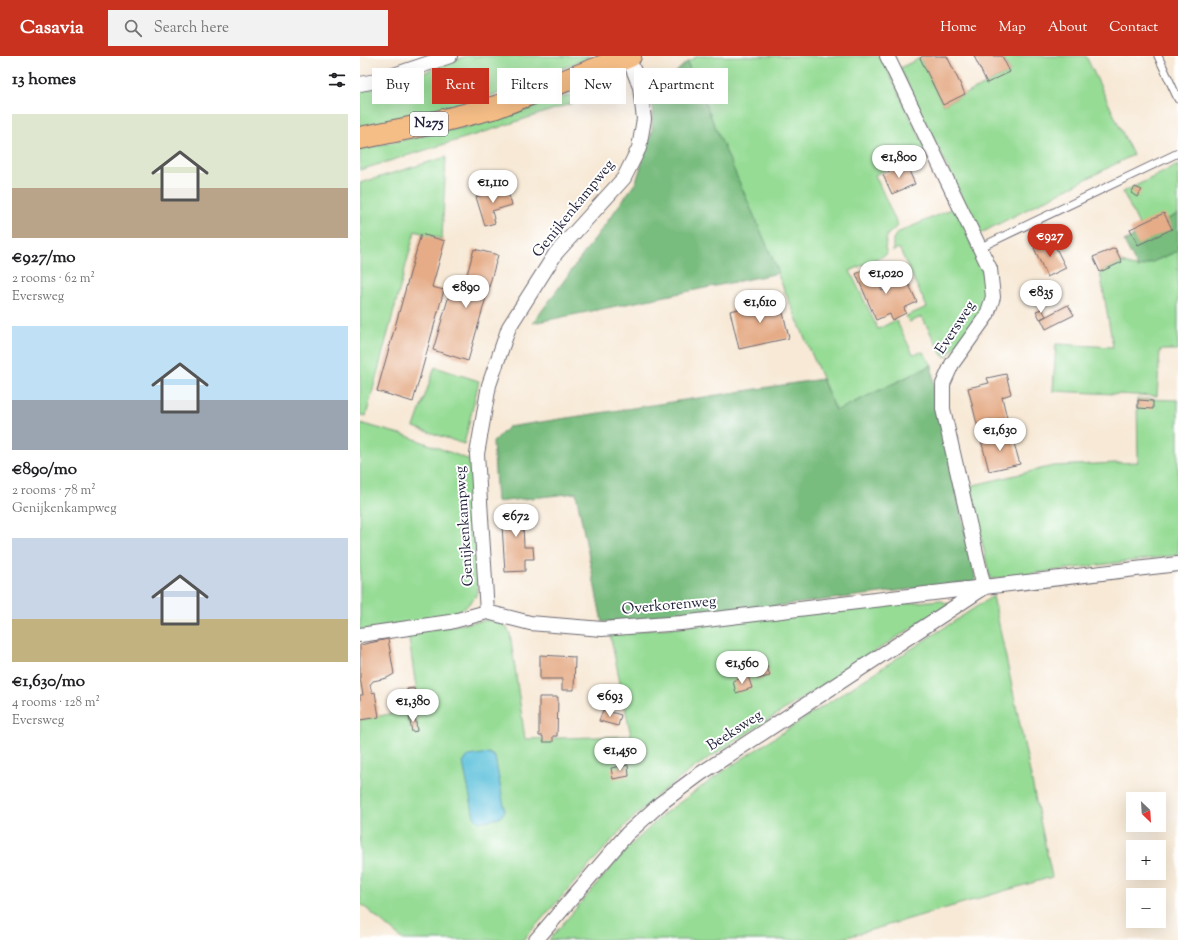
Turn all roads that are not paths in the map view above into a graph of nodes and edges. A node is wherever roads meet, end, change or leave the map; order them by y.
1 (450, 56) edge
2 (629, 56) edge
3 (887, 56) edge
4 (1158, 56) edge
5 (360, 84) edge
6 (1178, 99) edge
7 (360, 138) edge
8 (1178, 153) edge
9 (979, 248) junction
10 (1178, 564) edge
11 (984, 588) junction
12 (487, 612) junction
13 (360, 635) edge
14 (536, 940) edge

1 - 5 street
2 - 7 main road, N275
2 - 12 street, Genijkenkampweg
3 - 9 street, Eversweg
4 - 6 lane
8 - 9 lane
9 - 11 street, Eversweg
10 - 11 street, Overkorenweg
11 - 12 street, Overkorenweg
11 - 14 street, Beeksweg
12 - 13 street, Overkorenweg

